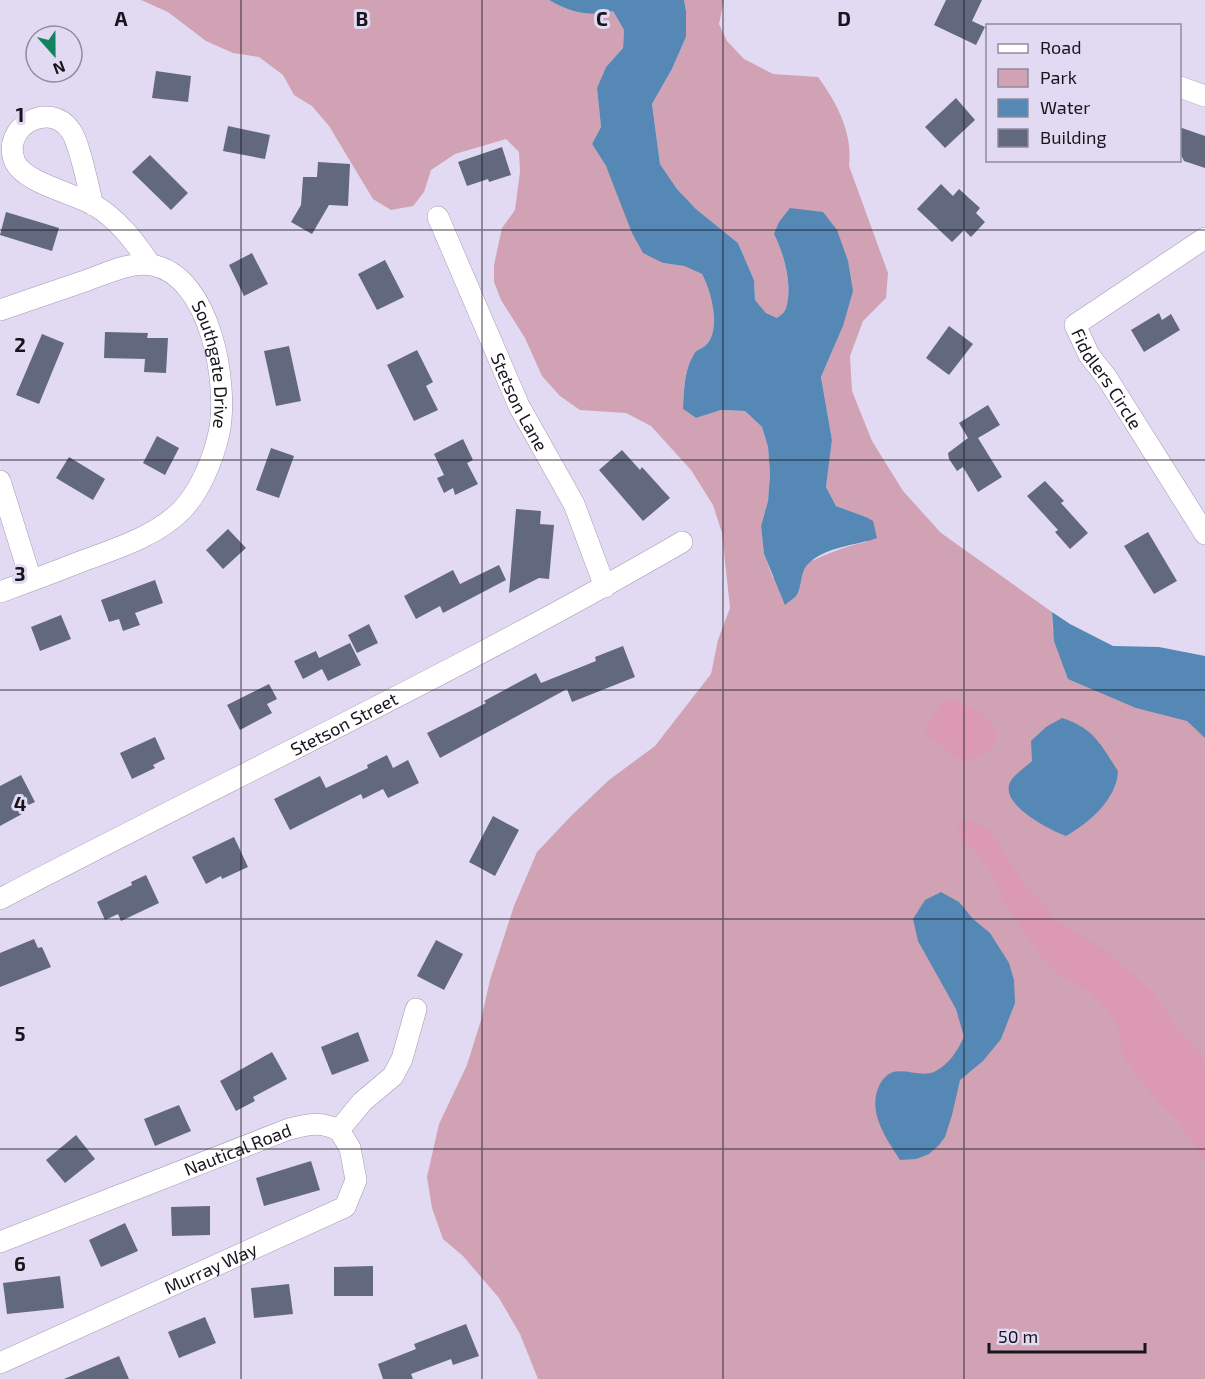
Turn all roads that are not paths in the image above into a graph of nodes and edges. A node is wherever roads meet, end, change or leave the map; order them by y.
1 (1181, 88) edge
2 (1205, 96) edge
3 (93, 205) junction
4 (438, 217) dead end
5 (1205, 238) edge
6 (150, 264) junction
7 (0, 310) edge
8 (0, 482) edge
9 (1205, 534) edge
10 (682, 542) dead end
11 (31, 580) junction
12 (605, 587) junction
13 (0, 592) edge
14 (0, 899) edge
15 (416, 1009) dead end
16 (339, 1130) junction
17 (0, 1242) edge
18 (0, 1363) edge

1 - 2 street
3 - 3 street
3 - 6 street
4 - 12 street, Stetson Lane
5 - 9 street, Fiddlers Circle
6 - 7 street
6 - 11 street, Southgate Drive
8 - 11 street
10 - 12 street, Stetson Street
11 - 13 street, Southgate Drive
12 - 14 street, Stetson Street
15 - 16 street
16 - 17 street, Nautical Road
16 - 18 street, Murray Way

